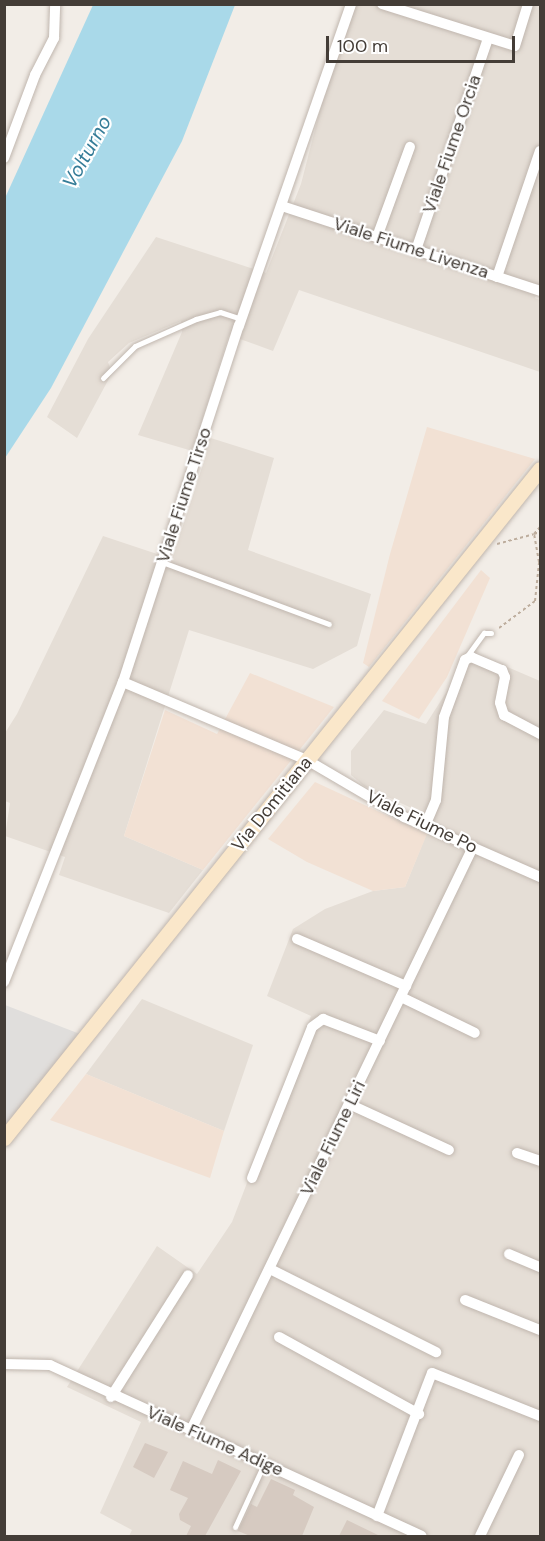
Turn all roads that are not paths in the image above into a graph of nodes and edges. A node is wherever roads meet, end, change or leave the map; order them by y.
1 (55, 4) edge
2 (351, 4) edge
3 (382, 4) edge
4 (528, 4) edge
5 (488, 38) junction
6 (410, 147) dead end
7 (540, 151) edge
8 (4, 158) edge
9 (282, 206) junction
10 (377, 237) junction
11 (416, 250) junction
12 (497, 277) junction
13 (540, 291) edge
14 (242, 319) junction
15 (103, 378) dead end
16 (540, 469) edge
17 (162, 562) junction
18 (329, 624) dead end
19 (491, 633) road end
20 (465, 660) junction
21 (123, 682) junction
22 (540, 734) edge
23 (307, 760) junction
24 (425, 826) junction
25 (473, 848) junction
26 (540, 877) edge
27 (297, 939) dead end
28 (4, 982) edge
29 (406, 986) junction
30 (401, 998) junction
31 (475, 1033) dead end
32 (380, 1041) junction
33 (349, 1104) junction
34 (4, 1138) edge
35 (449, 1150) dead end
36 (517, 1153) dead end
37 (540, 1161) edge
38 (252, 1178) dead end
39 (509, 1254) dead end
40 (540, 1267) edge
41 (270, 1269) junction
42 (188, 1275) dead end
43 (465, 1300) dead end
44 (540, 1330) edge
45 (279, 1337) dead end
46 (436, 1352) dead end
47 (4, 1364) edge
48 (111, 1397) junction
49 (418, 1414) junction
50 (540, 1416) edge
51 (192, 1428) junction
52 (519, 1455) dead end
53 (264, 1462) junction
54 (377, 1516) junction
55 (235, 1527) dead end
56 (422, 1536) edge
57 (480, 1536) edge

1 - 8 street
2 - 9 street, Viale Fiume Tirso
3 - 5 street
4 - 5 street
5 - 11 street, Viale Fiume Orcia
6 - 10 street
7 - 12 street
9 - 10 street, Viale Fiume Livenza
9 - 14 street, Viale Fiume Tirso
10 - 11 street, Viale Fiume Livenza
11 - 12 street, Viale Fiume Livenza
12 - 13 street, Viale Fiume Livenza
14 - 15 lane
14 - 17 street, Viale Fiume Tirso
16 - 23 street, Via Domitiana
17 - 18 lane
17 - 21 street, Viale Fiume Tirso
19 - 20 lane
20 - 22 street
20 - 24 street
21 - 23 street, Viale Fiume Po
21 - 28 street, Viale Fiume Tirso
23 - 24 street, Viale Fiume Po
23 - 34 street, Via Domitiana
24 - 25 street, Viale Fiume Po
25 - 26 street, Viale Fiume Po
25 - 29 street, Viale Fiume Liri
27 - 29 street
29 - 30 street, Viale Fiume Liri
30 - 31 street
30 - 32 street, Viale Fiume Liri
32 - 33 street, Viale Fiume Liri
32 - 38 street
33 - 35 street
33 - 41 street, Viale Fiume Liri
36 - 37 street
39 - 40 street
41 - 46 street
41 - 51 street, Viale Fiume Liri
42 - 48 street
43 - 44 street
45 - 49 street
47 - 48 street, Viale Fiume Adige
48 - 51 street, Viale Fiume Adige
49 - 50 street
49 - 54 street
51 - 53 street, Viale Fiume Adige
52 - 57 street
53 - 54 street, Viale Fiume Adige
53 - 55 lane
54 - 56 street, Viale Fiume Adige

